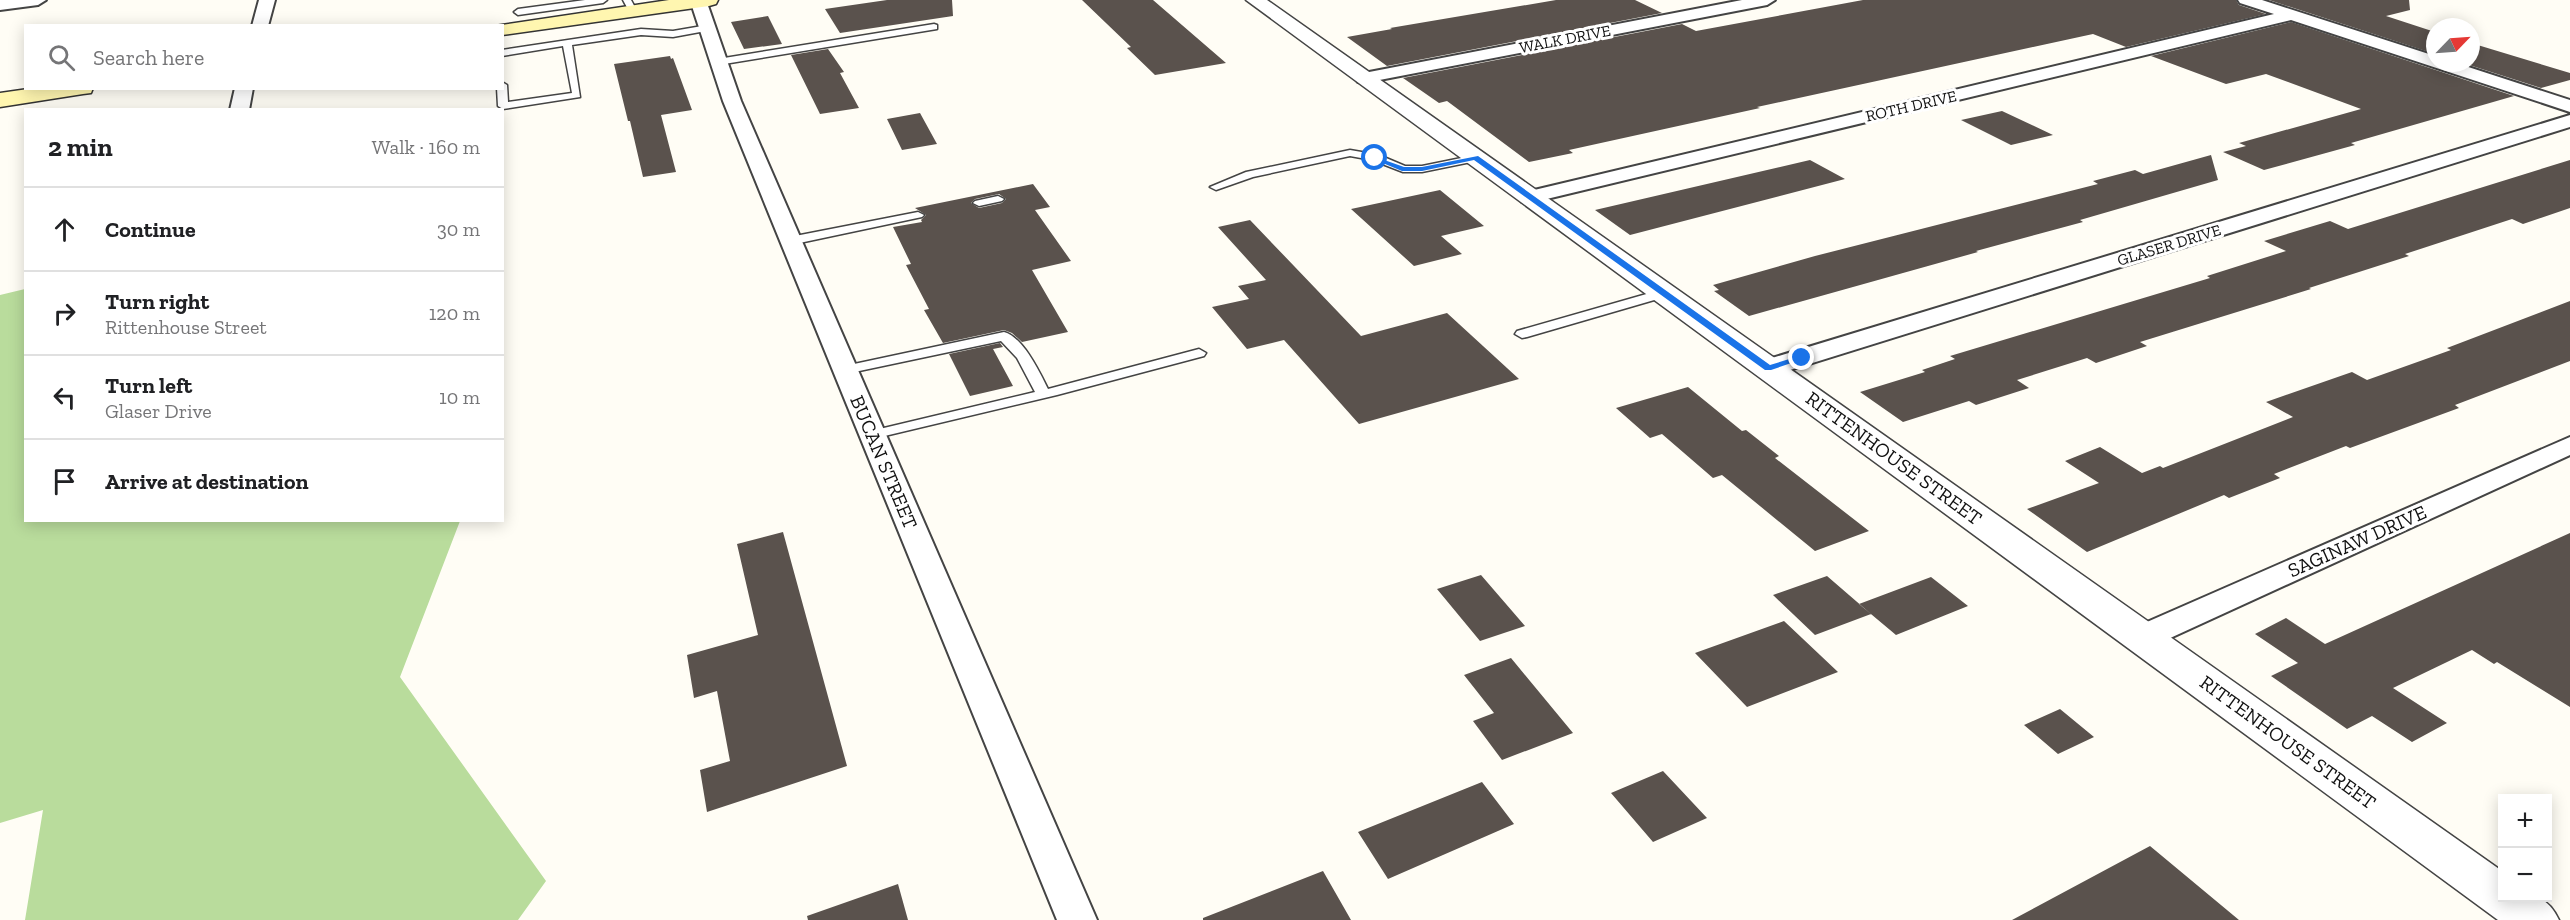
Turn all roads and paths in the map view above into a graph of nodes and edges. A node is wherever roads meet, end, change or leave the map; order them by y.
1 (38, 0) edge
2 (267, 0) edge
3 (531, 0) edge
4 (603, 0) edge
5 (702, 0) edge
6 (1255, 0) edge
7 (1767, 0) edge
8 (2246, 0) edge
9 (0, 5) edge
10 (630, 5) edge
11 (2292, 15) junction
12 (512, 23) edge
13 (261, 24) edge
14 (934, 27) dead end
15 (708, 28) junction
16 (567, 43) junction
17 (504, 53) edge
18 (2426, 58) edge
19 (718, 62) junction
20 (2467, 72) edge
21 (1364, 78) junction
22 (69, 90) edge
23 (244, 90) edge
24 (502, 90) edge
25 (0, 100) edge
26 (2570, 106) edge
27 (239, 108) edge
28 (2570, 121) edge
29 (1476, 158) junction
30 (1216, 187) dead end
31 (1530, 197) junction
32 (998, 199) dead end
33 (979, 203) dead end
34 (918, 215) dead end
35 (790, 241) junction
36 (1664, 293) junction
37 (1522, 334) dead end
38 (1199, 353) dead end
39 (1768, 368) junction
40 (845, 370) junction
41 (1043, 394) junction
42 (873, 435) junction
43 (2570, 445) edge
44 (2143, 637) junction
45 (2498, 893) edge
46 (2510, 902) edge
47 (1077, 920) edge
48 (2535, 920) edge

1 - 9 street
2 - 13 street
3 - 12 lane
4 - 12 lane
5 - 10 main road
5 - 15 street, BUCAN STREET
6 - 21 street, RITTENHOUSE STREET
7 - 21 street, WALK DRIVE
8 - 11 street
10 - 12 main road
11 - 18 street
11 - 31 street, ROTH DRIVE
14 - 19 lane
15 - 16 lane
15 - 19 street, BUCAN STREET
16 - 17 lane
16 - 24 lane
19 - 35 street, BUCAN STREET
20 - 26 street
21 - 29 street, RITTENHOUSE STREET
22 - 25 main road
23 - 27 street
28 - 39 street, GLASER DRIVE
29 - 30 lane
29 - 31 street, RITTENHOUSE STREET
31 - 36 street, RITTENHOUSE STREET
32 - 33 lane
34 - 35 lane
35 - 40 street, BUCAN STREET
36 - 37 lane
36 - 39 street, RITTENHOUSE STREET
38 - 41 lane
39 - 44 street, RITTENHOUSE STREET
40 - 41 lane
40 - 42 street, BUCAN STREET
41 - 42 lane
42 - 47 street, BUCAN STREET
43 - 44 street, SAGINAW DRIVE
44 - 45 street, RITTENHOUSE STREET
46 - 48 street, RITTENHOUSE STREET

